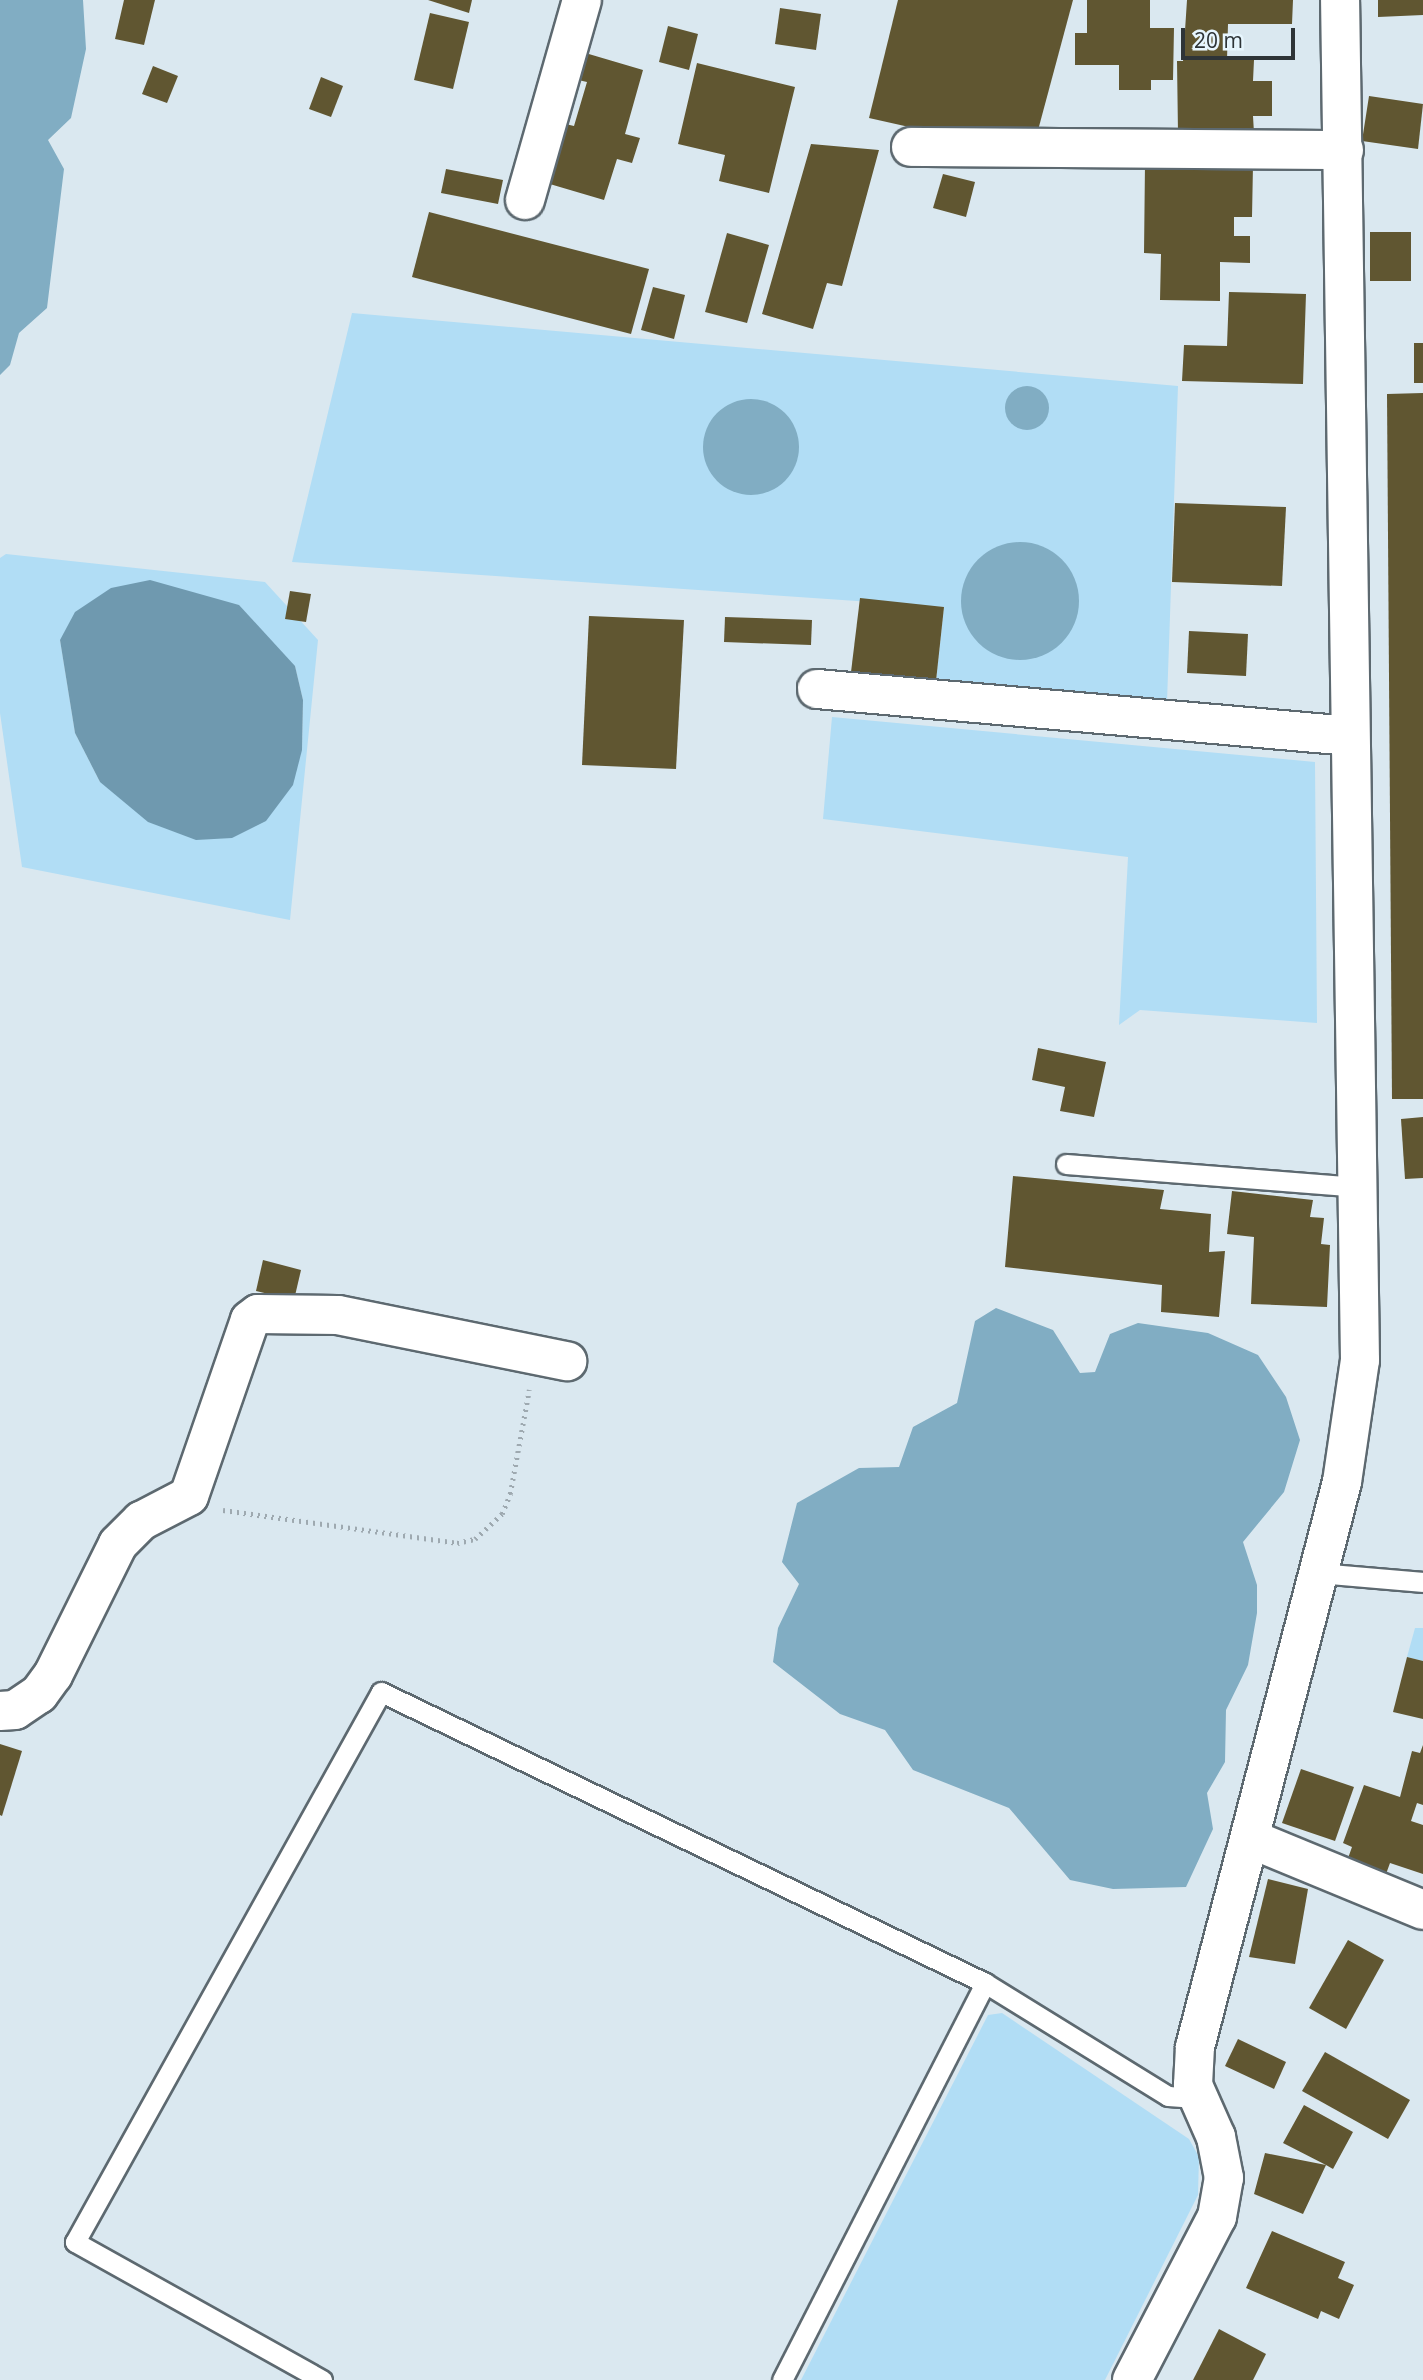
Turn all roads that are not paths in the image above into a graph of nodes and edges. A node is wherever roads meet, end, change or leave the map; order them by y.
1 (582, 0) edge
2 (1340, 0) edge
3 (911, 147) dead end
4 (1344, 150) junction
5 (525, 200) dead end
6 (817, 689) dead end
7 (1350, 736) junction
8 (1066, 1164) dead end
9 (1360, 1187) junction
10 (551, 1358) road end
11 (1319, 1573) junction
12 (1423, 1582) edge
13 (0, 1711) edge
14 (1251, 1839) junction
15 (1423, 1910) edge
16 (985, 1983) junction
17 (1199, 2098) junction
18 (322, 2380) edge
19 (782, 2380) edge
20 (1132, 2380) edge

1 - 5 street
2 - 4 street
3 - 4 street
4 - 7 street
6 - 7 street
7 - 9 street
8 - 9 lane
9 - 11 street
10 - 13 street
11 - 12 lane
11 - 14 street
14 - 15 street
14 - 17 street
16 - 17 lane
16 - 18 lane
16 - 19 lane
17 - 20 street

